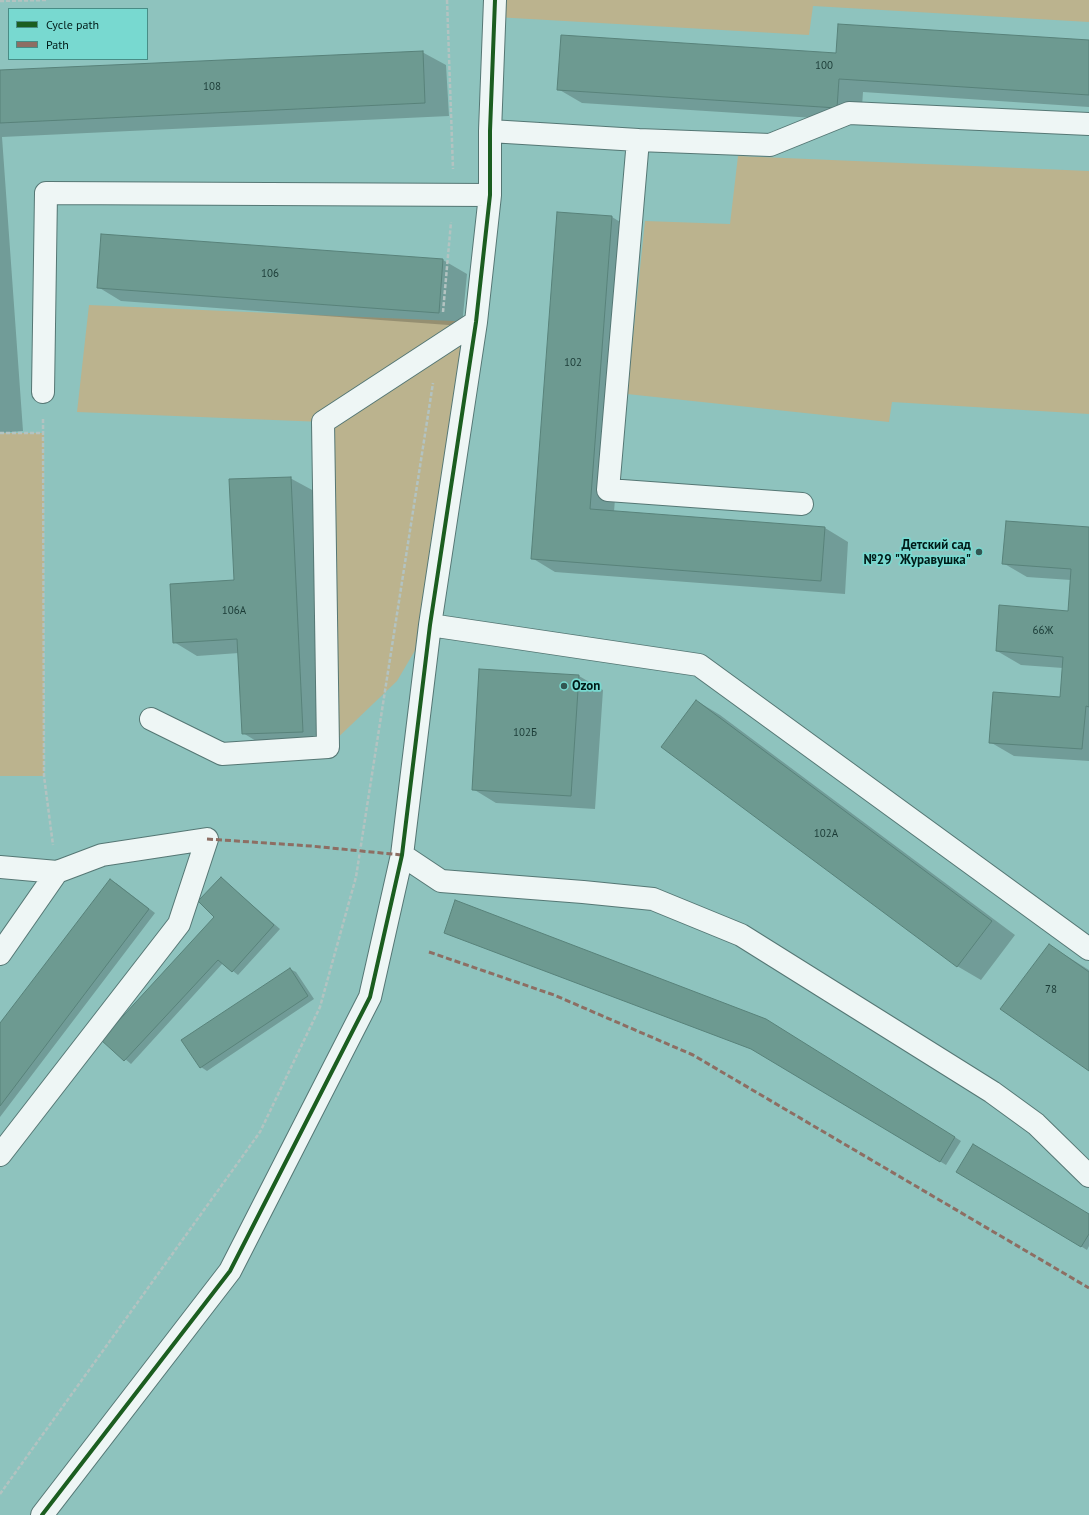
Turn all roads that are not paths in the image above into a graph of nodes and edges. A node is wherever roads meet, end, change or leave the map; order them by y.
1 (495, 0) edge
2 (1089, 124) edge
3 (490, 132) junction
4 (638, 140) junction
5 (490, 195) junction
6 (476, 322) junction
7 (43, 392) road end
8 (802, 504) dead end
9 (430, 625) junction
10 (151, 719) dead end
11 (402, 855) junction
12 (0, 867) edge
13 (57, 872) junction
14 (1089, 949) edge
15 (0, 954) edge
16 (0, 1155) edge
17 (1089, 1176) edge
18 (42, 1515) edge

1 - 3 street
2 - 4 street
3 - 4 street
3 - 5 street
4 - 8 street
5 - 6 street
5 - 7 street
6 - 9 street
6 - 10 street
9 - 11 street
9 - 14 street
11 - 17 street
11 - 18 street
12 - 13 street
13 - 15 street
13 - 16 street

